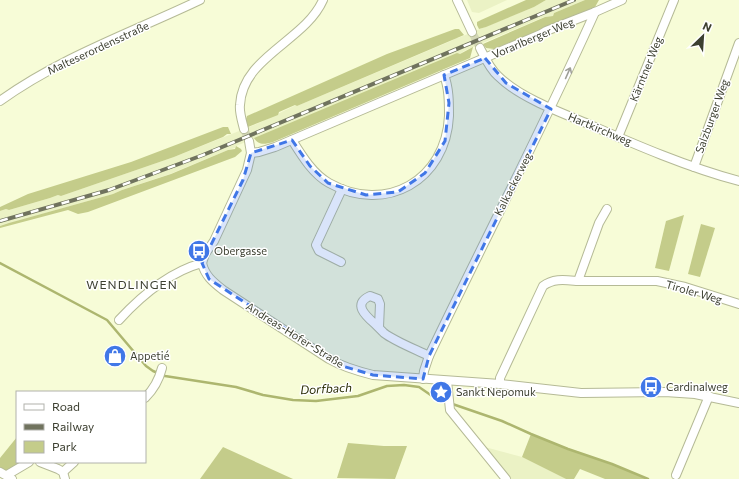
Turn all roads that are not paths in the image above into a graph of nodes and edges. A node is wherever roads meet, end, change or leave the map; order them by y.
1 (200, 0) edge
2 (323, 0) edge
3 (457, 0) edge
4 (622, 0) edge
5 (674, 0) edge
6 (596, 12) junction
7 (472, 32) tunnel mouth
8 (739, 43) edge
9 (480, 48) tunnel mouth
10 (485, 58) junction
11 (444, 74) junction
12 (0, 101) edge
13 (551, 109) junction
14 (244, 129) tunnel mouth
15 (618, 137) junction
16 (292, 140) junction
17 (249, 141) tunnel mouth
18 (251, 153) junction
19 (694, 166) junction
20 (739, 181) edge
21 (342, 189) junction
22 (607, 209) dead end
23 (341, 262) dead end
24 (202, 263) junction
25 (578, 281) junction
26 (739, 304) edge
27 (119, 320) dead end
28 (379, 327) dead end
29 (429, 356) junction
30 (161, 372) dead end
31 (423, 379) junction
32 (447, 381) junction
33 (500, 384) junction
34 (710, 396) junction
35 (146, 397) edge
36 (739, 403) edge
37 (27, 463) edge
38 (43, 463) edge
39 (73, 463) edge
40 (6, 476) edge
41 (64, 476) edge
42 (676, 476) dead end
43 (506, 479) edge

1 - 12 street, Malteserordensstraße
2 - 14 street
3 - 7 street
4 - 6 street, Vorarlberger Weg
5 - 15 street, Kärntner Weg
6 - 10 street, Vorarlberger Weg
13 -> 6 street, Kalkackerweg
8 - 19 street, Salzburger Weg
9 - 10 street, Hartkirchweg
10 - 11 street, Vorarlberger Weg
10 - 13 street, Hartkirchweg
11 - 16 street, Vorarlberger Weg
11 - 21 street
13 - 15 street, Hartkirchweg
13 - 29 street, Kalkackerweg
15 - 19 street, Hartkirchweg
16 - 18 street, Vorarlberger Weg
16 - 21 street
17 - 18 street
18 - 24 street
19 - 20 street, Hartkirchweg
21 - 23 street
22 - 25 street
24 - 27 street
24 - 31 street, Andreas-Hofer-Straße
25 - 26 street, Tiroler Weg
25 - 33 street, Tiroler Weg
28 - 29 street
29 - 31 street, Kalkackerweg
30 - 35 street
31 - 32 street, Andreas-Hofer-Straße
32 - 33 street, Andreas-Hofer-Straße
32 - 43 street
33 - 34 street, Andreas-Hofer-Straße
34 - 36 street, Andreas-Hofer-Straße
34 - 42 street
37 - 40 street
38 - 41 street
39 - 41 street

